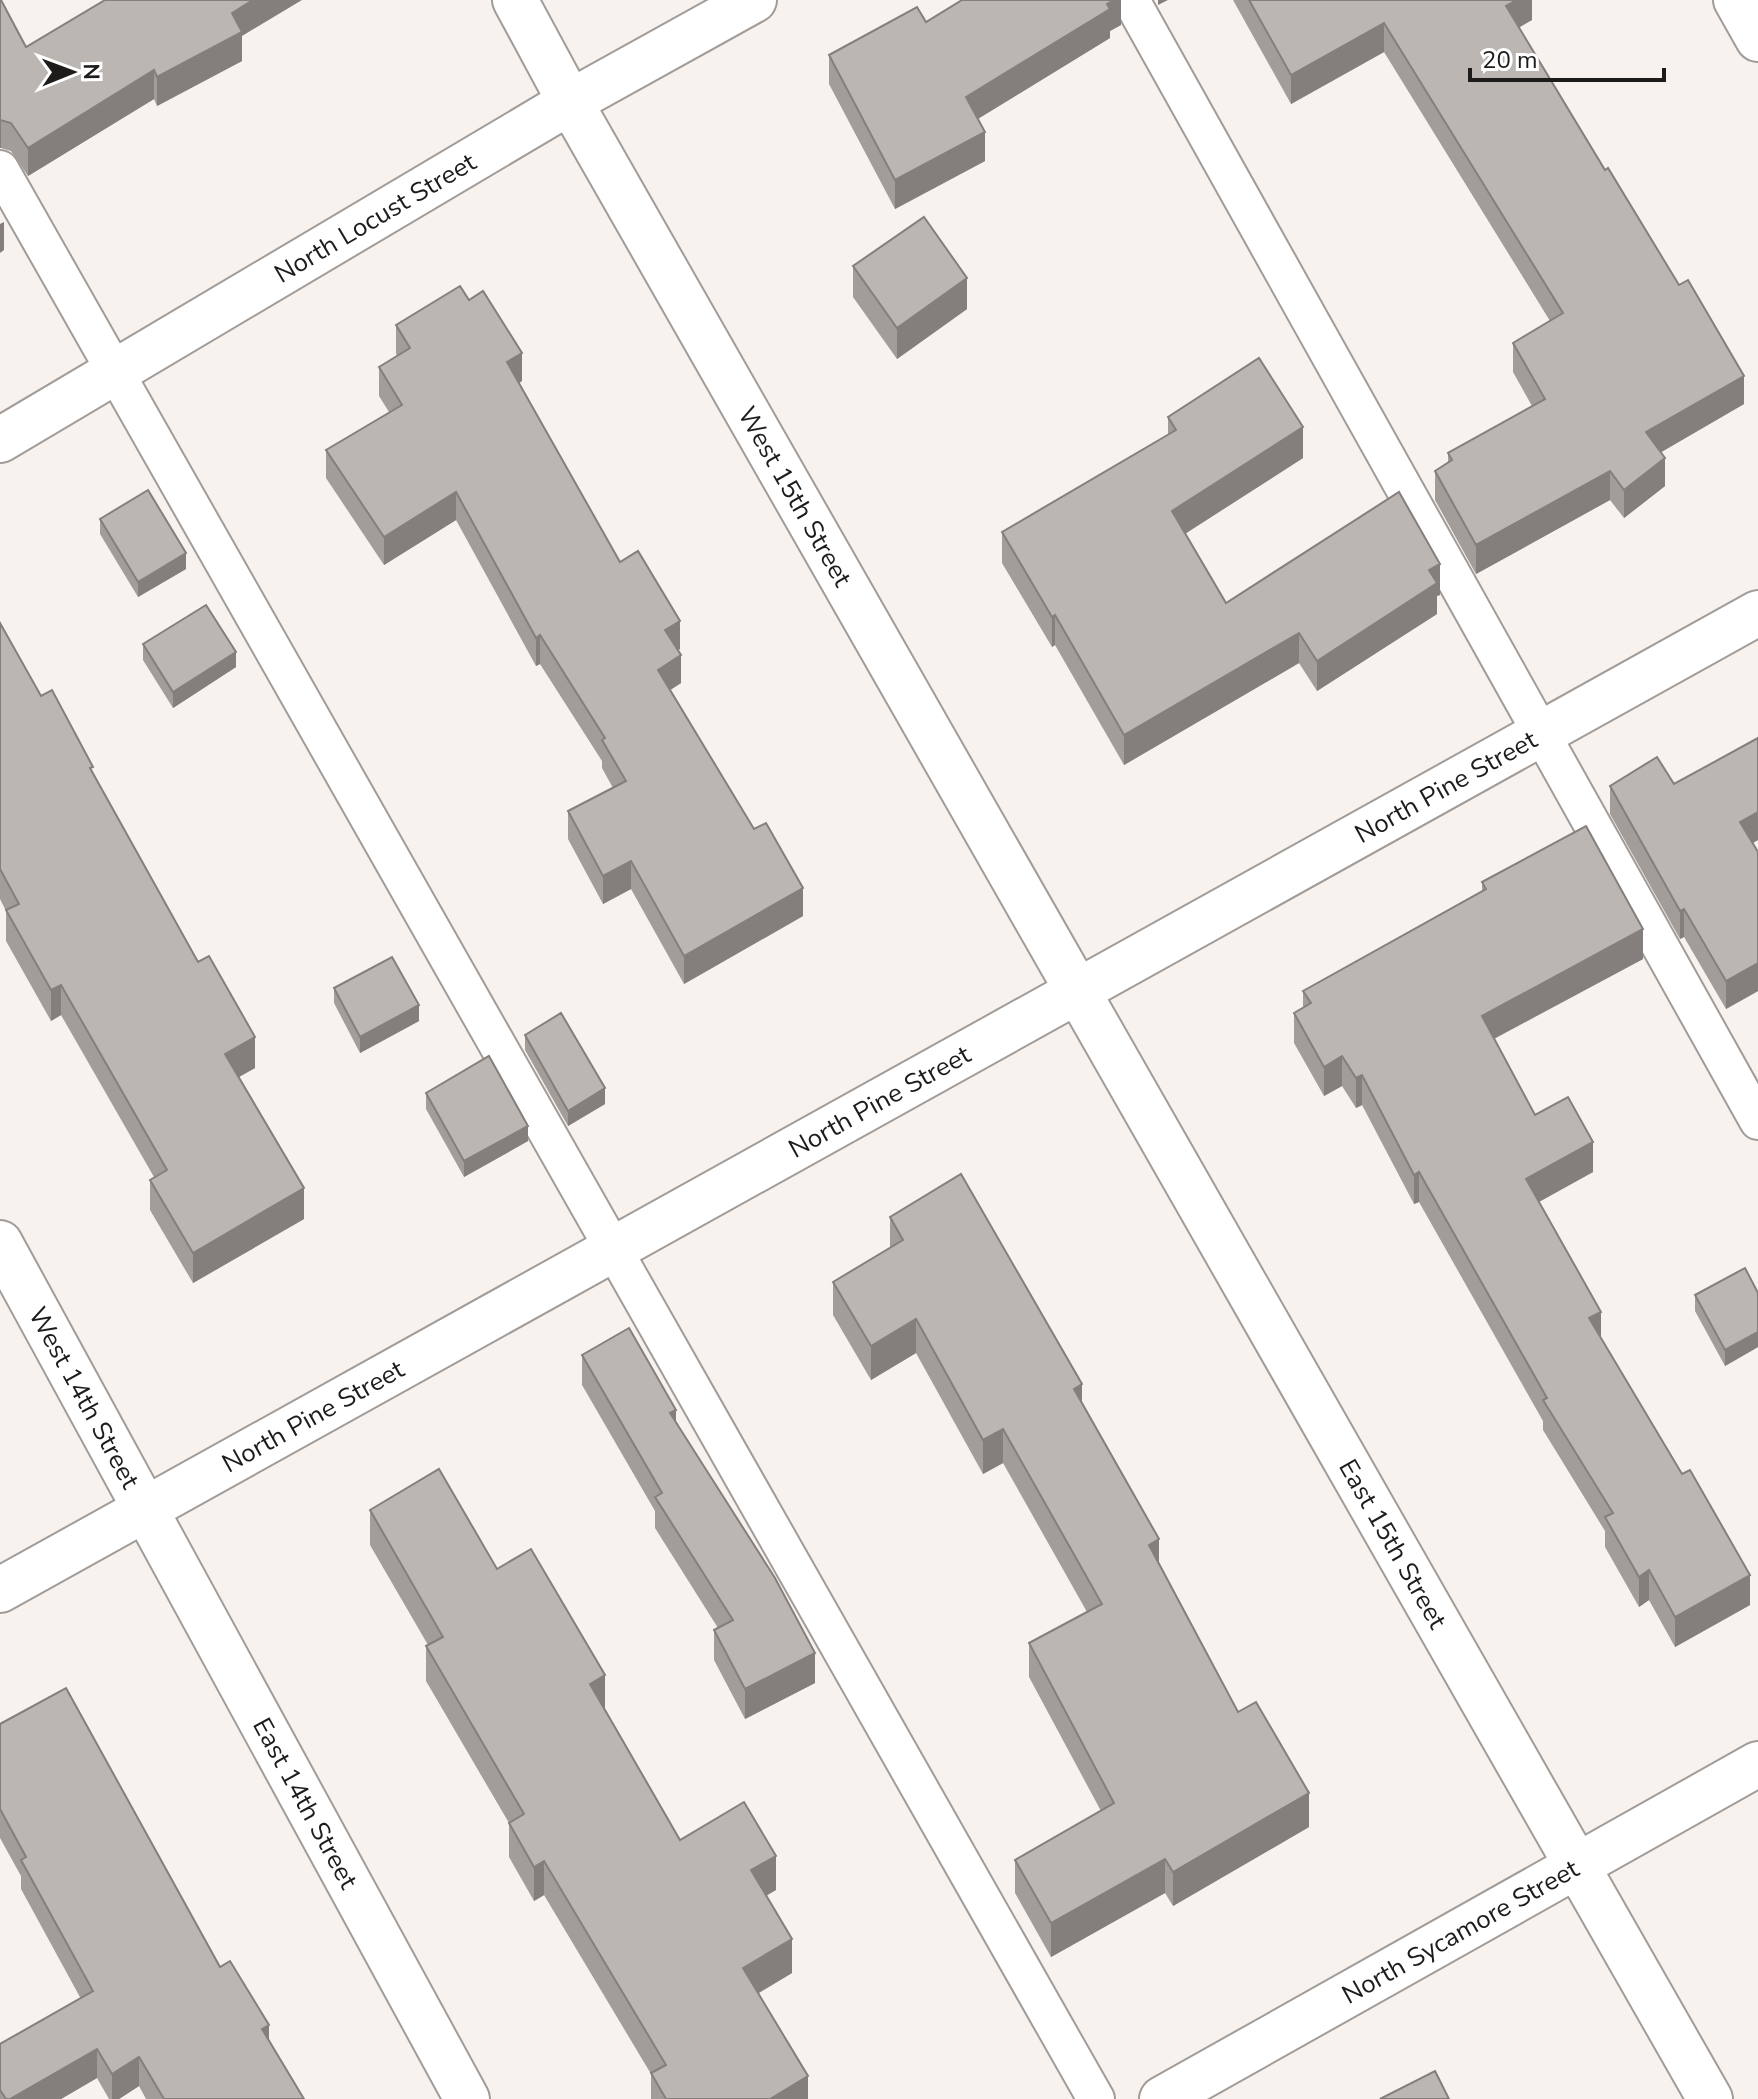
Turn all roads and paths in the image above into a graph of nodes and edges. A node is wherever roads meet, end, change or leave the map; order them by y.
1 (515, 0) edge
2 (754, 0) edge
3 (1131, 0) edge
4 (1736, 0) edge
5 (1758, 39) edge
6 (570, 102) junction
7 (0, 169) edge
8 (115, 373) junction
9 (0, 440) edge
10 (1758, 613) edge
11 (1541, 733) junction
12 (1078, 989) junction
13 (1758, 1121) edge
14 (0, 1243) edge
15 (612, 1248) junction
16 (144, 1508) junction
17 (0, 1590) edge
18 (1758, 1764) edge
19 (1579, 1865) junction
20 (467, 2099) edge
21 (1096, 2099) edge
22 (1162, 2099) edge
23 (1710, 2099) edge

1 - 6 street, West 15th Street
2 - 6 street, North Locust Street
3 - 11 lane
4 - 5 street
6 - 8 street, North Locust Street
6 - 12 street, West 15th Street
7 - 8 lane
8 - 9 street, North Locust Street
8 - 15 lane
10 - 11 street, North Pine Street
11 - 12 street, North Pine Street
11 - 13 lane
12 - 15 street, North Pine Street
12 - 19 street, East 15th Street
14 - 16 street, West 14th Street
15 - 16 street, North Pine Street
15 - 21 lane
16 - 17 street, North Pine Street
16 - 20 street, East 14th Street
18 - 19 street, North Sycamore Street
19 - 22 street, North Sycamore Street
19 - 23 street, East 15th Street

